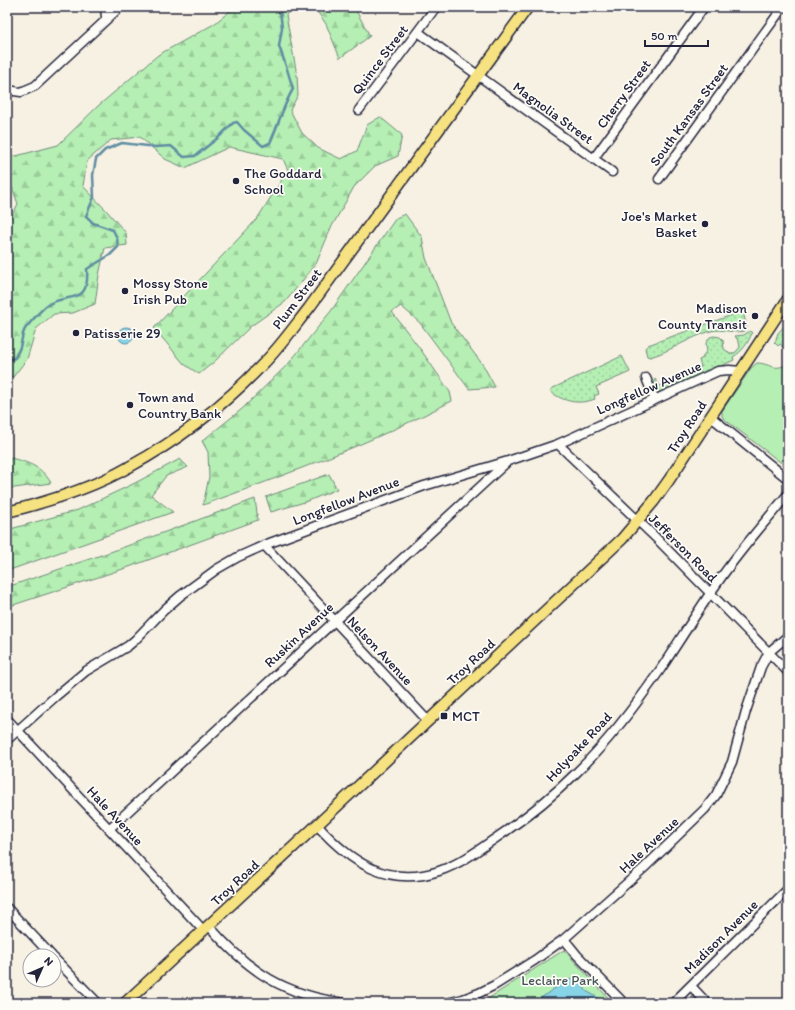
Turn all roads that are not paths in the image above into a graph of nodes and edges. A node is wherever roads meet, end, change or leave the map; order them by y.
1 (105, 7) edge
2 (120, 7) edge
3 (436, 7) edge
4 (528, 7) edge
5 (704, 7) edge
6 (783, 7) edge
7 (106, 18) junction
8 (418, 32) junction
9 (479, 75) junction
10 (7, 90) edge
11 (359, 110) dead end
12 (594, 158) junction
13 (612, 172) dead end
14 (659, 179) dead end
15 (788, 299) edge
16 (741, 371) junction
17 (646, 378) dead end
18 (655, 400) junction
19 (711, 417) junction
20 (558, 444) junction
21 (508, 461) junction
22 (788, 479) edge
23 (788, 494) edge
24 (7, 512) edge
25 (638, 521) junction
26 (264, 545) junction
27 (710, 594) junction
28 (335, 620) junction
29 (788, 636) edge
30 (769, 652) junction
31 (788, 672) edge
32 (7, 719) edge
33 (428, 721) junction
34 (18, 730) junction
35 (7, 740) edge
36 (318, 825) junction
37 (109, 829) junction
38 (788, 889) edge
39 (7, 908) edge
40 (207, 928) junction
41 (564, 939) junction
42 (45, 948) edge
43 (62, 966) edge
44 (691, 986) junction
45 (98, 1003) edge
46 (124, 1003) edge
47 (345, 1003) edge
48 (447, 1003) edge
49 (624, 1003) edge
50 (673, 1003) edge
51 (707, 1003) edge

1 - 7 street
2 - 7 street
3 - 8 street, Quince Street
4 - 9 main road, Plum Street
5 - 12 street, Cherry Street
6 - 14 street, South Kansas Street
7 - 10 street
8 - 9 street, Magnolia Street
8 - 11 street, Quince Street
9 - 12 street, Magnolia Street
9 - 24 main road, Plum Street
12 - 13 street, Magnolia Street
15 - 16 main road, Troy Road
16 - 18 street, Longfellow Avenue
16 - 19 main road, Troy Road
17 - 18 street
18 - 20 street, Longfellow Avenue
19 - 22 street
19 - 25 main road, Troy Road
20 - 21 street, Longfellow Avenue
20 - 25 street, Jefferson Road
21 - 26 street, Longfellow Avenue
21 - 28 street, Ruskin Avenue
23 - 27 street, Holyoake Road
25 - 27 street, Jefferson Road
25 - 33 main road, Troy Road
26 - 28 street, Nelson Avenue
26 - 34 street, Longfellow Avenue
27 - 30 street, Jefferson Road
27 - 36 street, Holyoake Road
28 - 33 street, Nelson Avenue
28 - 37 street, Ruskin Avenue
29 - 30 street, Hale Avenue
30 - 31 street, Jefferson Road
30 - 41 street, Hale Avenue
32 - 34 street, Hale Avenue
33 - 36 main road, Troy Road
34 - 35 street, Longfellow Avenue
34 - 37 street, Hale Avenue
36 - 40 main road, Troy Road
37 - 40 street, Hale Avenue
38 - 44 street, Madison Avenue
39 - 42 street
40 - 46 main road, Troy Road
40 - 47 street, Hale Avenue
41 - 48 street, Hale Avenue
41 - 49 street
43 - 45 street
44 - 50 street, Madison Avenue
44 - 51 street

